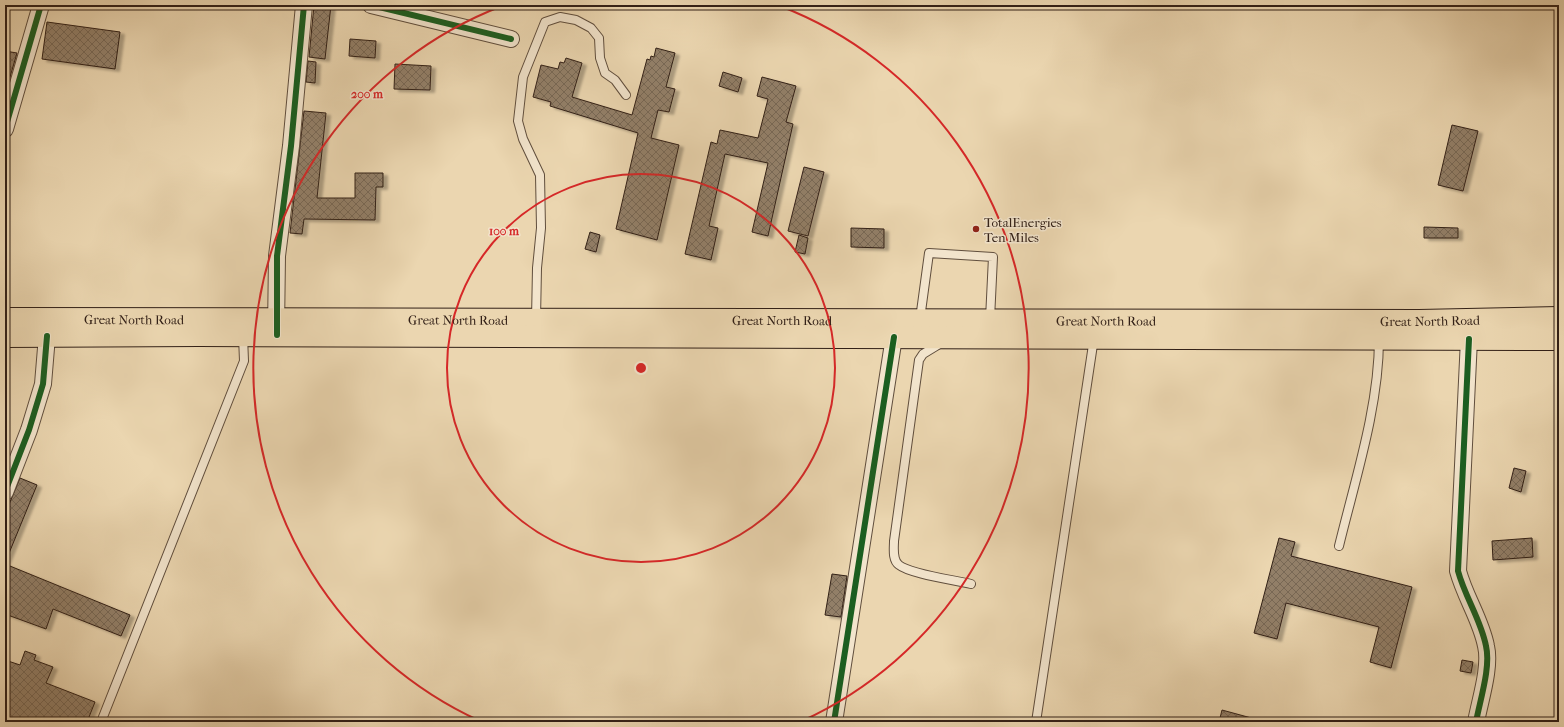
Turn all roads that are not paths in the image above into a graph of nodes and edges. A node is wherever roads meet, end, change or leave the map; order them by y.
1 (41, 5) edge
2 (304, 5) edge
3 (371, 5) edge
4 (511, 39) dead end
5 (626, 96) dead end
6 (5, 129) edge
7 (1559, 318) edge
8 (5, 319) edge
9 (536, 319) junction
10 (242, 327) junction
11 (276, 327) junction
12 (920, 329) junction
13 (989, 329) junction
14 (5, 336) edge
15 (47, 336) junction
16 (894, 337) junction
17 (952, 337) junction
18 (1094, 338) junction
19 (1379, 338) junction
20 (1469, 339) junction
21 (1559, 339) edge
22 (5, 492) edge
23 (1339, 546) dead end
24 (971, 584) dead end
25 (101, 722) edge
26 (834, 722) edge
27 (1036, 722) edge
28 (1476, 722) edge

1 - 6 street
2 - 11 street
3 - 4 street
5 - 9 lane
7 - 13 highway, Great North Road
8 - 10 highway, Great North Road
9 - 11 highway, Great North Road
9 - 12 highway, Great North Road
10 - 11 highway, Great North Road
10 - 15 highway, Great North Road
10 - 25 lane
11 - 16 highway, Great North Road
12 - 13 highway, Great North Road
12 - 13 lane
12 - 16 highway, Great North Road
12 - 17 highway, Great North Road
13 - 17 highway, Great North Road
13 - 18 highway, Great North Road
14 - 15 highway, Great North Road
15 - 22 street
16 - 26 street
17 - 24 lane
18 - 19 highway, Great North Road
18 - 27 lane
19 - 20 highway, Great North Road
19 - 23 lane
20 - 21 highway, Great North Road
20 - 28 street

